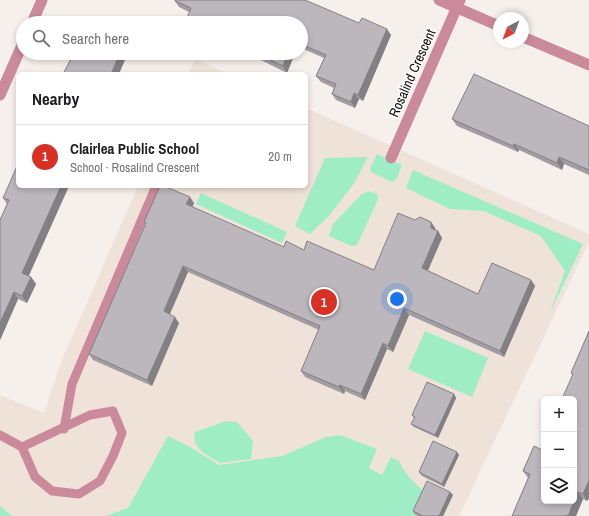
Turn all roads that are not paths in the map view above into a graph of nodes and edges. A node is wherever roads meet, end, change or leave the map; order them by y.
1 (42, 0) edge
2 (439, 0) edge
3 (459, 4) edge
4 (35, 16) edge
5 (493, 23) edge
6 (529, 40) edge
7 (16, 59) edge
8 (589, 66) edge
9 (0, 95) edge
10 (391, 158) dead end
11 (155, 188) edge
12 (64, 429) junction
13 (0, 435) edge
14 (22, 447) junction

1 - 4 street
2 - 3 street
3 - 5 street
3 - 10 street, Rosalind Crescent
6 - 8 street
7 - 9 street
11 - 12 lane
12 - 14 lane
12 - 14 lane
13 - 14 lane

